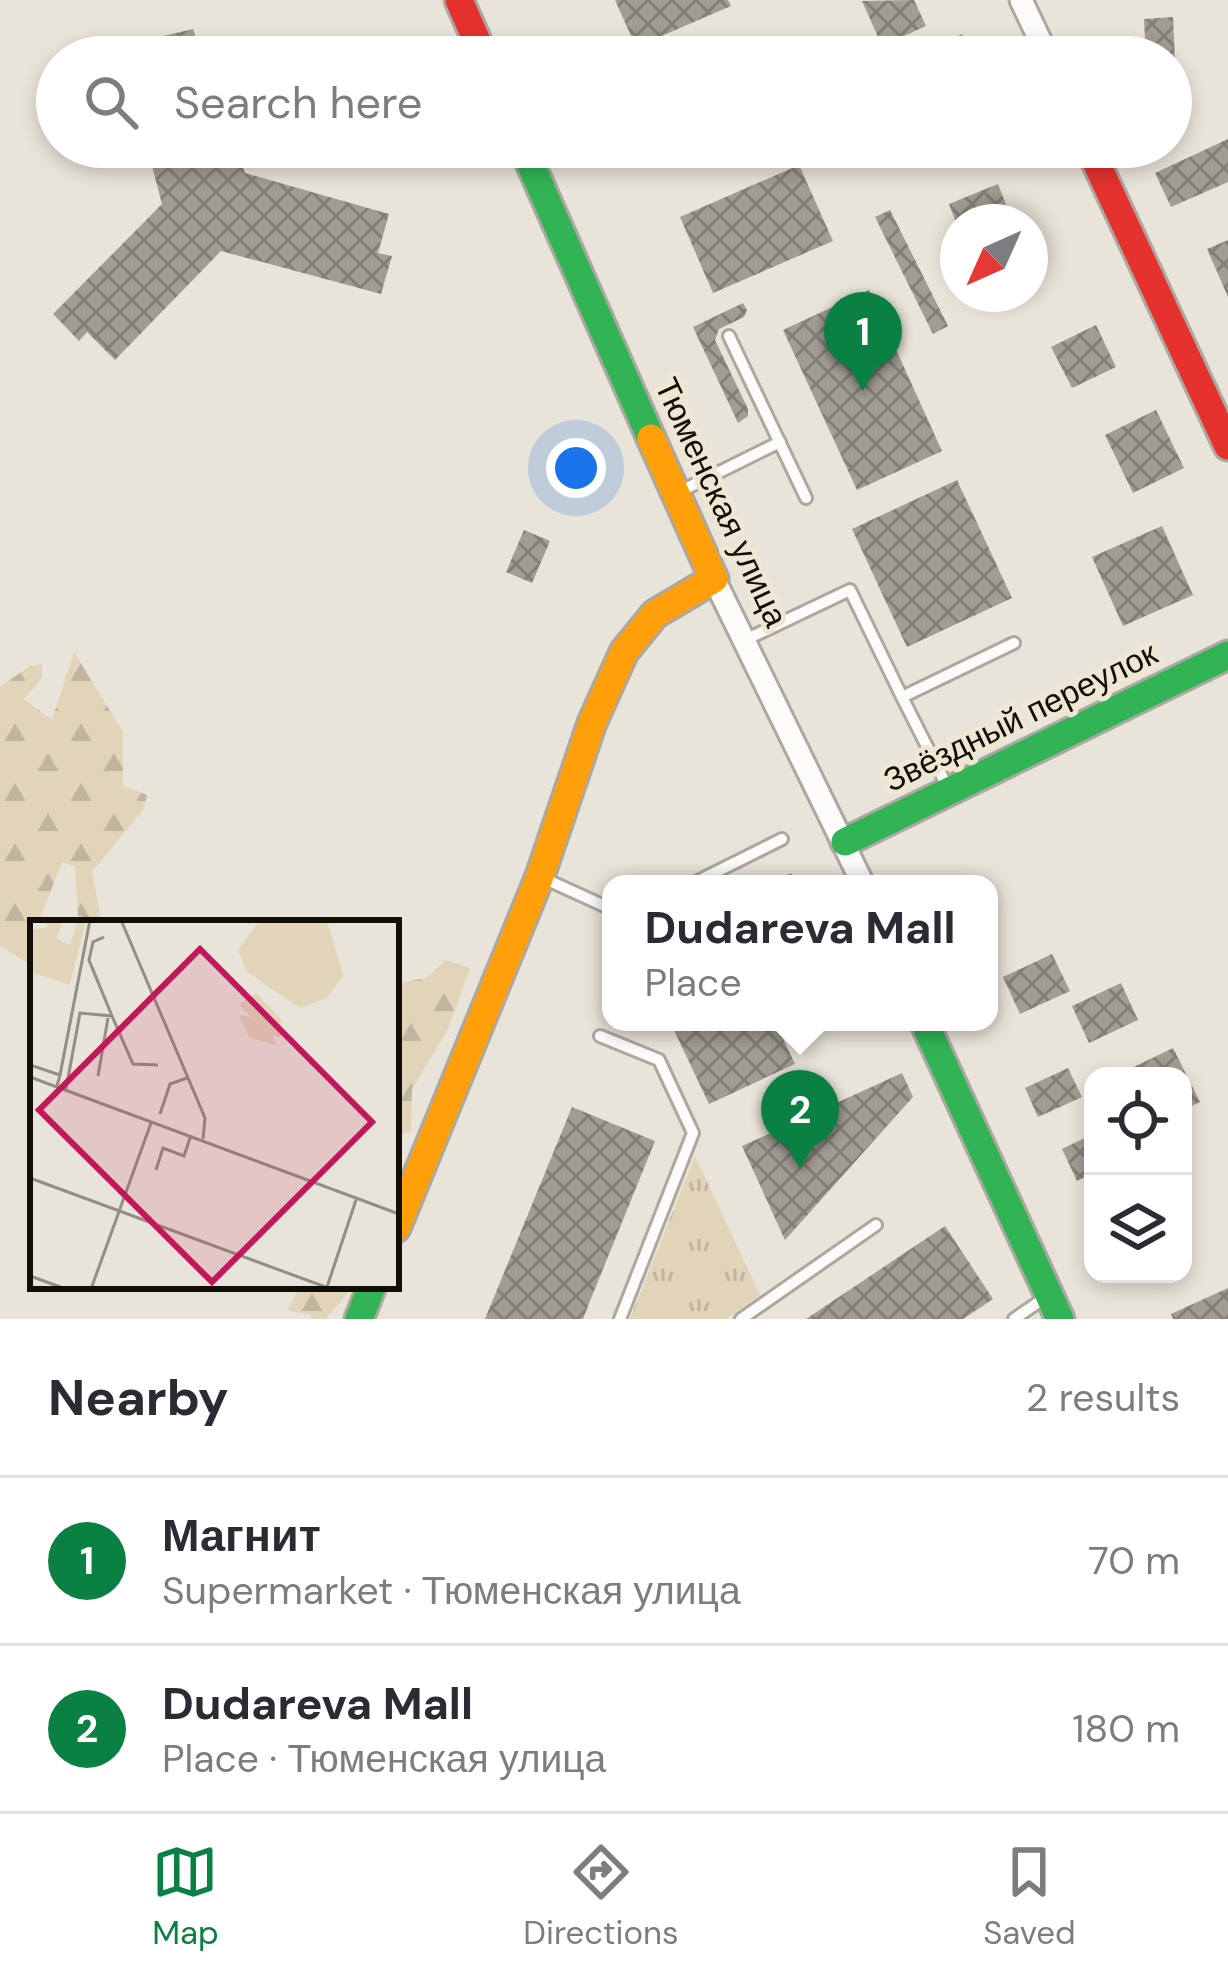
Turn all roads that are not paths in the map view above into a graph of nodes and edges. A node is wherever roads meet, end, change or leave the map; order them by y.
1 (459, 0) edge
2 (1021, 0) edge
3 (475, 36) edge
4 (1038, 36) edge
5 (533, 168) edge
6 (1099, 168) edge
7 (729, 336) dead end
8 (780, 442) junction
9 (1228, 446) edge
10 (676, 494) junction
11 (806, 498) dead end
12 (713, 579) junction
13 (745, 640) junction
14 (1014, 643) dead end
15 (1228, 655) edge
16 (902, 697) junction
17 (949, 790) junction
18 (782, 839) dead end
19 (844, 842) junction
20 (710, 875) edge
21 (859, 875) edge
22 (540, 876) junction
23 (602, 905) edge
24 (928, 1031) edge
25 (600, 1036) dead end
26 (399, 1221) edge
27 (876, 1225) dead end
28 (371, 1289) edge
29 (1055, 1307) edge
30 (358, 1319) edge
31 (620, 1319) edge
32 (741, 1319) edge
33 (1014, 1319) edge

1 - 3 street
2 - 4 street
5 - 10 street, Тюменская улица
6 - 9 street
7 - 8 lane
8 - 10 lane
8 - 11 lane
10 - 12 street, Тюменская улица
12 - 13 street, Тюменская улица
12 - 22 street
13 - 16 lane
13 - 19 street, Тюменская улица
14 - 16 lane
15 - 17 street, Звёздный переулок
16 - 17 lane
17 - 19 street, Звёздный переулок
18 - 20 lane
19 - 21 street, Тюменская улица
22 - 23 lane
22 - 26 street
24 - 29 street
25 - 31 lane
27 - 32 lane
28 - 30 street
29 - 33 lane

